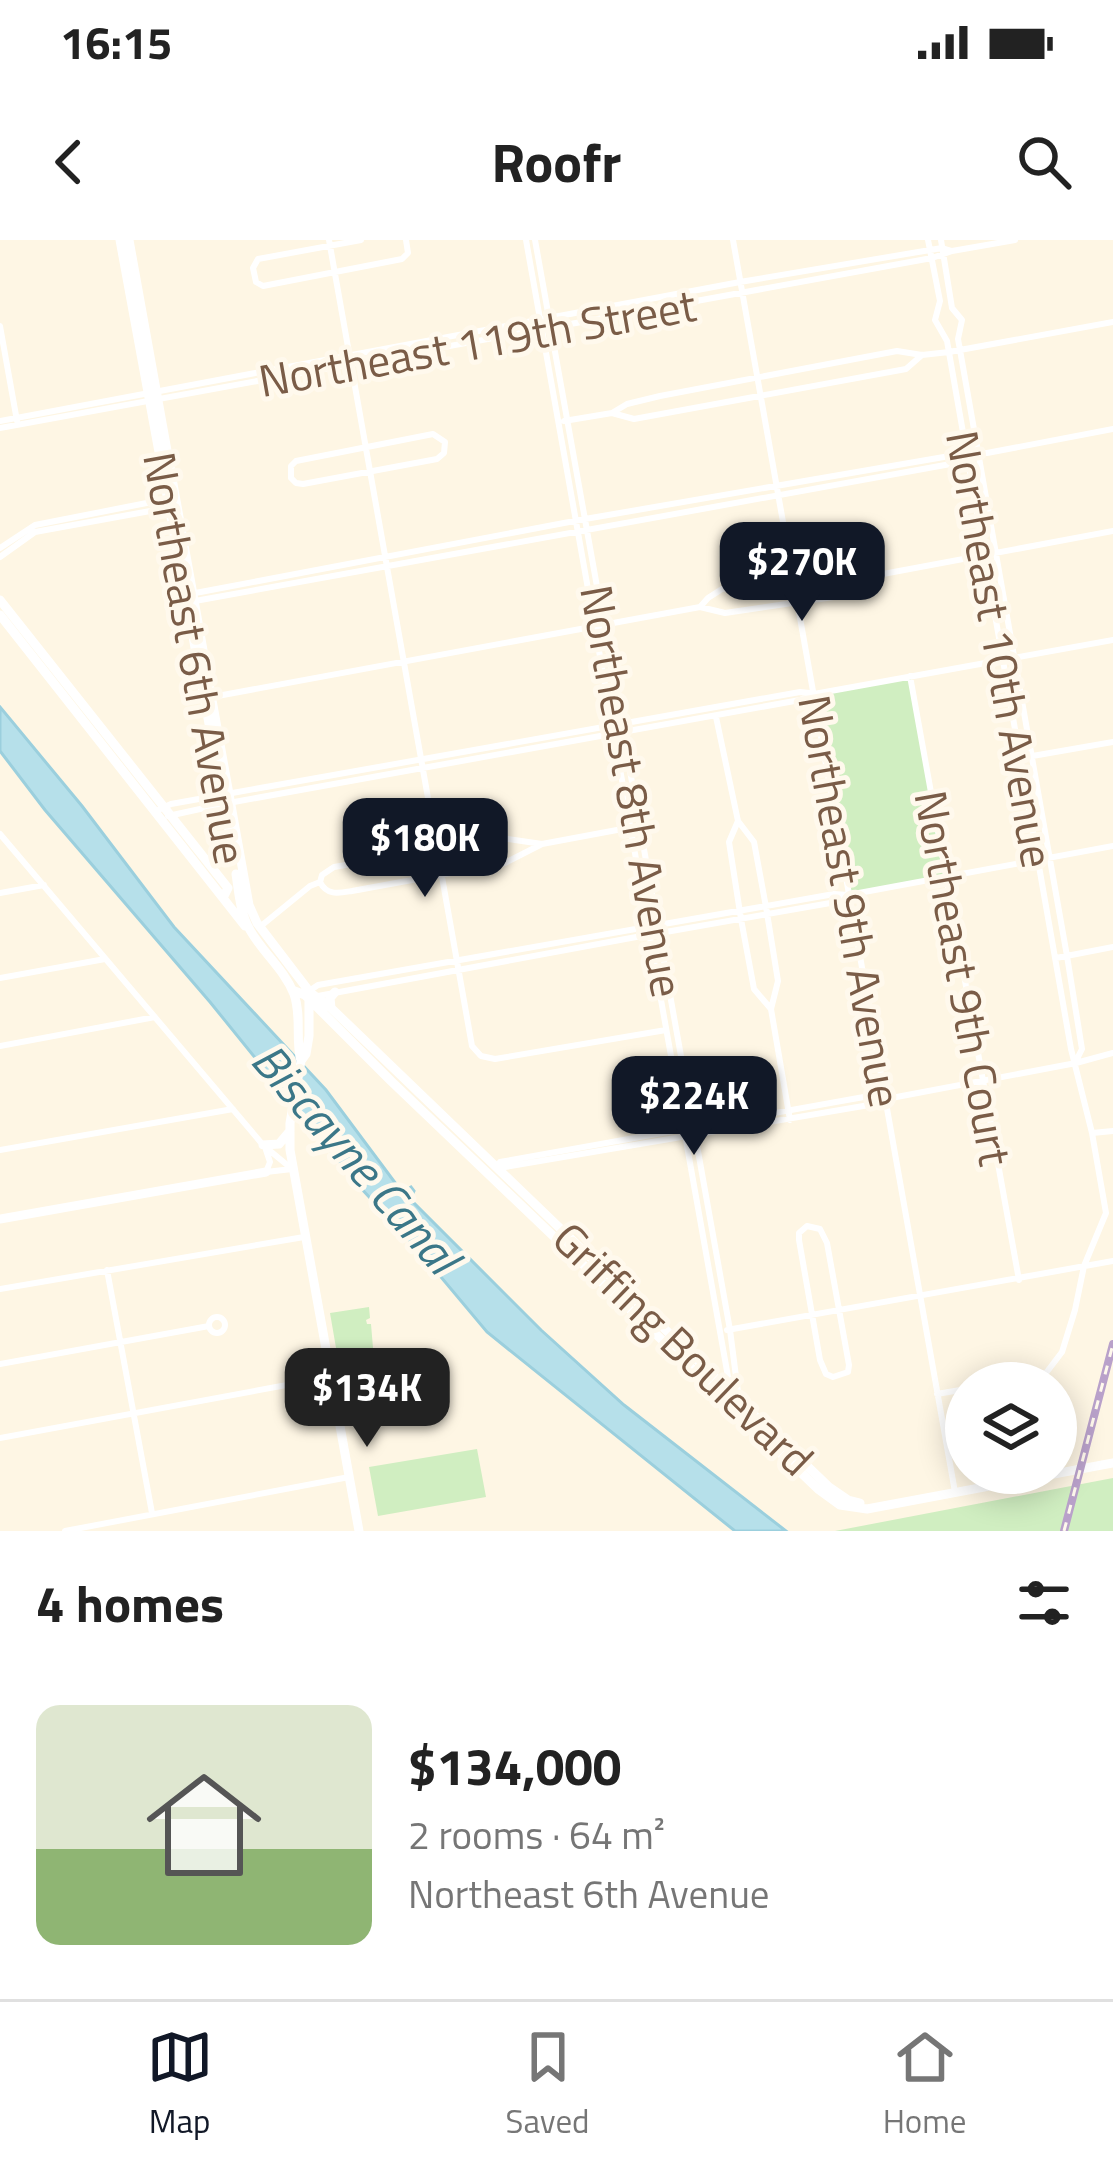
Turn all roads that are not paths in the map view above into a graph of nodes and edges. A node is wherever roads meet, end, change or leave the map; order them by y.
1 (120, 240) edge
2 (129, 240) edge
3 (362, 240) edge
4 (406, 240) edge
5 (526, 240) edge
6 (535, 240) edge
7 (733, 240) edge
8 (928, 240) edge
9 (1015, 240) edge
10 (329, 243) edge
11 (945, 249) edge
12 (931, 254) junction
13 (335, 274) junction
14 (740, 282) junction
15 (742, 293) junction
16 (1113, 322) edge
17 (551, 323) junction
18 (541, 325) junction
19 (0, 326) edge
20 (960, 350) junction
21 (949, 352) junction
22 (922, 356) junction
23 (350, 361) junction
24 (757, 378) junction
25 (761, 396) junction
26 (153, 397) junction
27 (612, 413) junction
28 (17, 421) junction
29 (563, 422) junction
30 (0, 425) edge
31 (1113, 429) edge
32 (365, 446) junction
33 (982, 454) junction
34 (968, 457) junction
35 (370, 472) junction
36 (776, 490) junction
37 (172, 502) junction
38 (581, 525) junction
39 (1113, 531) edge
40 (0, 548) edge
41 (990, 555) junction
42 (0, 557) edge
43 (387, 561) junction
44 (884, 574) junction
45 (794, 577) junction
46 (189, 598) junction
47 (0, 600) edge
48 (797, 603) junction
49 (700, 607) junction
50 (0, 615) edge
51 (599, 628) junction
52 (1113, 640) edge
53 (1015, 658) junction
54 (1003, 660) junction
55 (404, 664) junction
56 (910, 676) junction
57 (814, 694) junction
58 (207, 698) junction
59 (715, 711) junction
60 (617, 729) junction
61 (1113, 742) edge
62 (1032, 756) junction
63 (1021, 758) junction
64 (421, 764) junction
65 (226, 799) junction
66 (163, 813) junction
67 (738, 821) junction
68 (634, 827) junction
69 (0, 834) edge
70 (542, 844) junction
71 (1113, 846) edge
72 (436, 848) junction
73 (1049, 857) junction
74 (1038, 859) junction
75 (441, 875) junction
76 (945, 877) junction
77 (320, 882) junction
78 (44, 885) junction
79 (0, 893) edge
80 (848, 896) junction
81 (766, 910) junction
82 (251, 912) joint
83 (740, 915) junction
84 (255, 928) junction
85 (653, 930) junction
86 (1113, 946) edge
87 (1067, 956) junction
88 (1056, 958) junction
89 (105, 959) junction
90 (458, 965) junction
91 (0, 978) edge
92 (292, 989) junction
93 (335, 992) junction
94 (310, 996) junction
95 (331, 1008) junction
96 (771, 1009) junction
97 (298, 1014) junction
98 (154, 1017) junction
99 (671, 1029) junction
100 (338, 1030) junction
101 (308, 1044) junction
102 (0, 1046) edge
103 (1113, 1053) edge
104 (301, 1061) junction
105 (1076, 1063) junction
106 (983, 1081) junction
107 (411, 1094) junction
108 (886, 1099) junction
109 (232, 1109) junction
110 (789, 1115) junction
111 (290, 1131) junction
112 (1113, 1131) edge
113 (689, 1133) junction
114 (1092, 1133) junction
115 (263, 1145) junction
116 (0, 1150) edge
117 (490, 1168) junction
118 (292, 1169) junction
119 (266, 1172) junction
120 (0, 1219) edge
121 (305, 1237) junction
122 (1113, 1261) edge
123 (1084, 1266) junction
124 (106, 1270) junction
125 (1018, 1280) junction
126 (0, 1289) edge
127 (919, 1295) junction
128 (839, 1310) junction
129 (812, 1315) junction
130 (209, 1326) dead end
131 (725, 1331) junction
132 (670, 1341) junction
133 (120, 1342) junction
134 (1054, 1362) edge
135 (0, 1364) edge
136 (330, 1377) junction
137 (723, 1377) junction
138 (945, 1393) edge
139 (937, 1394) junction
140 (732, 1398) junction
141 (132, 1415) junction
142 (0, 1438) edge
143 (945, 1438) edge
144 (1113, 1463) edge
145 (1077, 1470) edge
146 (349, 1477) junction
147 (945, 1494) edge
148 (877, 1506) junction
149 (152, 1513) junction
150 (65, 1531) edge
151 (359, 1531) edge

1 - 26 street, Northeast 6th Avenue
2 - 26 street, Northeast 6th Avenue
3 - 10 street
4 - 13 street
5 - 18 street, Northeast 8th Avenue
6 - 17 street, Northeast 8th Avenue
7 - 14 street, Northeast 9th Avenue
8 - 12 street, Northeast 10th Avenue
9 - 11 street, Northeast 119th Street
10 - 13 street
10 - 13 street
11 - 12 street, Northeast 119th Street
11 - 20 street, Northeast 10th Avenue
12 - 14 street, Northeast 119th Street
12 - 15 street, Northeast 119th Street
12 - 21 street, Northeast 10th Avenue
13 - 23 street
14 - 15 street, Northeast 9th Avenue
14 - 17 street, Northeast 119th Street
15 - 17 street, Northeast 119th Street
15 - 24 street, Northeast 9th Avenue
16 - 20 street
17 - 18 street, Northeast 119th Street
17 - 29 street, Northeast 8th Avenue
18 - 23 street, Northeast 119th Street
18 - 29 street, Northeast 8th Avenue
19 - 28 street
20 - 21 street
20 - 33 street, Northeast 10th Avenue
21 - 22 street
21 - 34 street, Northeast 10th Avenue
22 - 24 street
22 - 25 street
23 - 26 street, Northeast 119th Street
23 - 32 street
24 - 25 street, Northeast 9th Avenue
24 - 27 street
25 - 27 street
25 - 36 street, Northeast 9th Avenue
26 - 28 street, Northeast 119th Street
26 - 37 street, Northeast 6th Avenue
27 - 29 street
28 - 30 street, Northeast 119th Street
29 - 38 street, Northeast 8th Avenue
31 - 33 street
32 - 35 street
32 - 35 street
32 - 35 street
33 - 34 street
33 - 41 street, Northeast 10th Avenue
34 - 36 street
34 - 41 street, Northeast 10th Avenue
35 - 43 street
36 - 38 street
36 - 45 street, Northeast 9th Avenue
37 - 40 street
37 - 42 street
37 - 46 street, Northeast 6th Avenue
38 - 43 street
38 - 51 street, Northeast 8th Avenue
39 - 41 street
41 - 44 street
41 - 53 street, Northeast 10th Avenue
41 - 54 street, Northeast 10th Avenue
43 - 46 street
43 - 55 street
44 - 45 street
44 - 48 street
45 - 48 street, Northeast 9th Avenue
45 - 49 street
46 - 58 street, Northeast 6th Avenue
47 - 66 street, Griffing Boulevard
48 - 49 street
48 - 57 street, Northeast 9th Avenue
49 - 51 street
50 - 66 street, Griffing Boulevard
51 - 55 street
51 - 60 street, Northeast 8th Avenue
52 - 53 street
53 - 54 street
53 - 62 street, Northeast 10th Avenue
54 - 56 street
54 - 63 street, Northeast 10th Avenue
55 - 58 street
55 - 64 street
56 - 57 street
56 - 76 street, Northeast 9th Court
57 - 59 street
57 - 80 street, Northeast 9th Avenue
58 - 65 street, Northeast 6th Avenue
59 - 60 street
59 - 67 street
60 - 64 street
60 - 68 street, Northeast 8th Avenue
61 - 62 street
62 - 63 street
62 - 73 street, Northeast 10th Avenue
63 - 74 street, Northeast 10th Avenue
64 - 65 street
64 - 72 street
65 - 66 street
65 - 82 street, Northeast 6th Avenue
65 - 84 street, Northeast 6th Avenue
66 - 84 street, Griffing Boulevard
67 - 81 street
67 - 83 street
68 - 70 street
68 - 85 street, Northeast 8th Avenue
69 - 78 street
70 - 72 street
70 - 75 street
71 - 73 street
72 - 75 street
72 - 77 street
73 - 74 street
73 - 87 street, Northeast 10th Avenue
74 - 76 street
74 - 88 street, Northeast 10th Avenue
75 - 77 street
75 - 90 street
76 - 80 street
76 - 106 street, Northeast 9th Court
77 - 84 street
78 - 79 street
78 - 89 street
80 - 81 street
80 - 108 street, Northeast 9th Avenue
81 - 83 street
81 - 96 street
82 - 84 street, Griffing Boulevard
83 - 85 street
83 - 96 street
84 - 92 street, Northeast 6th Avenue
84 - 94 street, Griffing Boulevard
85 - 90 street
85 - 99 street, Northeast 8th Avenue
86 - 87 street
87 - 88 street
87 - 105 street, Northeast 10th Avenue
88 - 105 street, Northeast 10th Avenue
89 - 91 street
89 - 98 street
90 - 93 street
90 - 94 street
90 - 99 street
92 - 94 street, Griffing Boulevard
92 - 97 street, Northeast 6th Avenue
93 - 94 street
93 - 95 street
94 - 95 street, Griffing Boulevard
94 - 97 street
94 - 100 street, Griffing Boulevard
94 - 101 street, Northeast 6th Avenue
95 - 107 street, Griffing Boulevard
96 - 110 street
97 - 104 street, Northeast 6th Avenue
98 - 102 street
98 - 109 street
99 - 113 street, Northeast 8th Avenue
100 - 101 street
100 - 107 street, Griffing Boulevard
101 - 104 street, Northeast 6th Avenue
103 - 105 street
104 - 111 street, Northeast 6th Avenue
105 - 106 street
105 - 114 street, Northeast 10th Avenue
106 - 108 street
106 - 125 street, Northeast 9th Court
107 - 117 street, Griffing Boulevard
108 - 110 street
108 - 127 street, Northeast 9th Avenue
109 - 115 street
109 - 116 street
110 - 113 street
111 - 115 street
111 - 118 street, Northeast 6th Avenue
112 - 114 street
113 - 117 street
113 - 131 street, Northeast 8th Avenue
114 - 123 street, Northeast 10th Avenue
115 - 118 street
115 - 119 street
117 - 132 street, Griffing Boulevard
118 - 119 street
118 - 121 street, Northeast 6th Avenue
119 - 120 street
121 - 124 street
121 - 136 street, Northeast 6th Avenue
122 - 123 street
123 - 125 street
123 - 134 street, Northeast 10th Avenue
124 - 126 street
124 - 133 street
125 - 127 street
127 - 128 street
127 - 139 street, Northeast 9th Avenue
128 - 129 street
128 - 129 street
128 - 129 street
129 - 131 street
130 - 133 street
131 - 137 street, Northeast 8th Avenue
131 - 140 street, Northeast 8th Avenue
132 - 137 street, Griffing Boulevard
132 - 140 street, Griffing Boulevard
133 - 135 street
133 - 141 street
136 - 141 street
136 - 146 street, Northeast 6th Avenue
137 - 140 street, Griffing Boulevard
138 - 139 street
139 - 143 street, Northeast 9th Avenue
140 - 148 street, Griffing Boulevard
140 - 148 street, Griffing Boulevard
141 - 142 street
141 - 149 street
144 - 145 street
146 - 149 street
146 - 151 street, Northeast 6th Avenue
147 - 148 street
149 - 150 street

